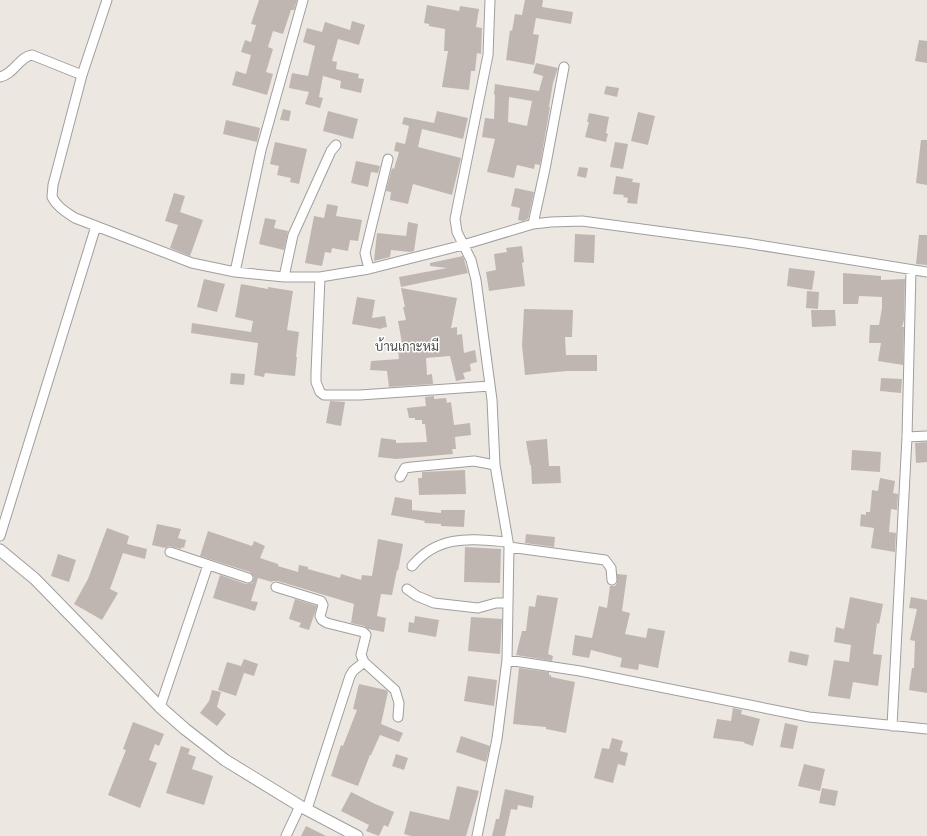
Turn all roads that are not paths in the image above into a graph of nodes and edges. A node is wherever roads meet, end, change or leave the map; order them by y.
1 (107, 0) edge
2 (303, 0) edge
3 (490, 0) edge
4 (564, 67) dead end
5 (82, 74) junction
6 (0, 77) edge
7 (336, 145) dead end
8 (388, 159) dead end
9 (533, 224) junction
10 (96, 226) junction
11 (463, 245) junction
12 (369, 269) junction
13 (911, 270) junction
14 (235, 272) junction
15 (927, 272) edge
16 (284, 277) junction
17 (320, 277) junction
18 (490, 386) junction
19 (927, 436) edge
20 (907, 437) junction
21 (495, 464) junction
22 (400, 477) dead end
23 (0, 536) edge
24 (508, 544) junction
25 (0, 550) edge
26 (170, 552) dead end
27 (208, 565) junction
28 (412, 566) dead end
29 (248, 578) dead end
30 (612, 580) dead end
31 (276, 587) dead end
32 (407, 589) dead end
33 (508, 603) junction
34 (507, 660) junction
35 (364, 662) junction
36 (160, 707) junction
37 (398, 717) dead end
38 (892, 726) junction
39 (927, 729) edge
40 (304, 807) junction
41 (286, 836) edge
42 (357, 836) edge
43 (477, 836) edge

1 - 5 street
2 - 14 street
3 - 11 street
4 - 9 street
5 - 6 street
5 - 10 street
7 - 16 street
8 - 12 street
9 - 11 street
9 - 13 street
10 - 14 street
10 - 23 street
11 - 12 street
11 - 18 street
12 - 17 street
13 - 15 street
13 - 20 street
14 - 16 street
16 - 17 street
17 - 18 street
18 - 21 street
19 - 20 street
20 - 38 street
21 - 22 street
21 - 24 street
24 - 28 street
24 - 30 street
24 - 33 street
25 - 36 street
26 - 27 street
27 - 29 street
27 - 36 street
31 - 35 street
32 - 33 street
33 - 34 street
34 - 38 street
34 - 43 street
35 - 37 street
35 - 40 street
36 - 40 street
38 - 39 street
40 - 41 street
40 - 42 street

